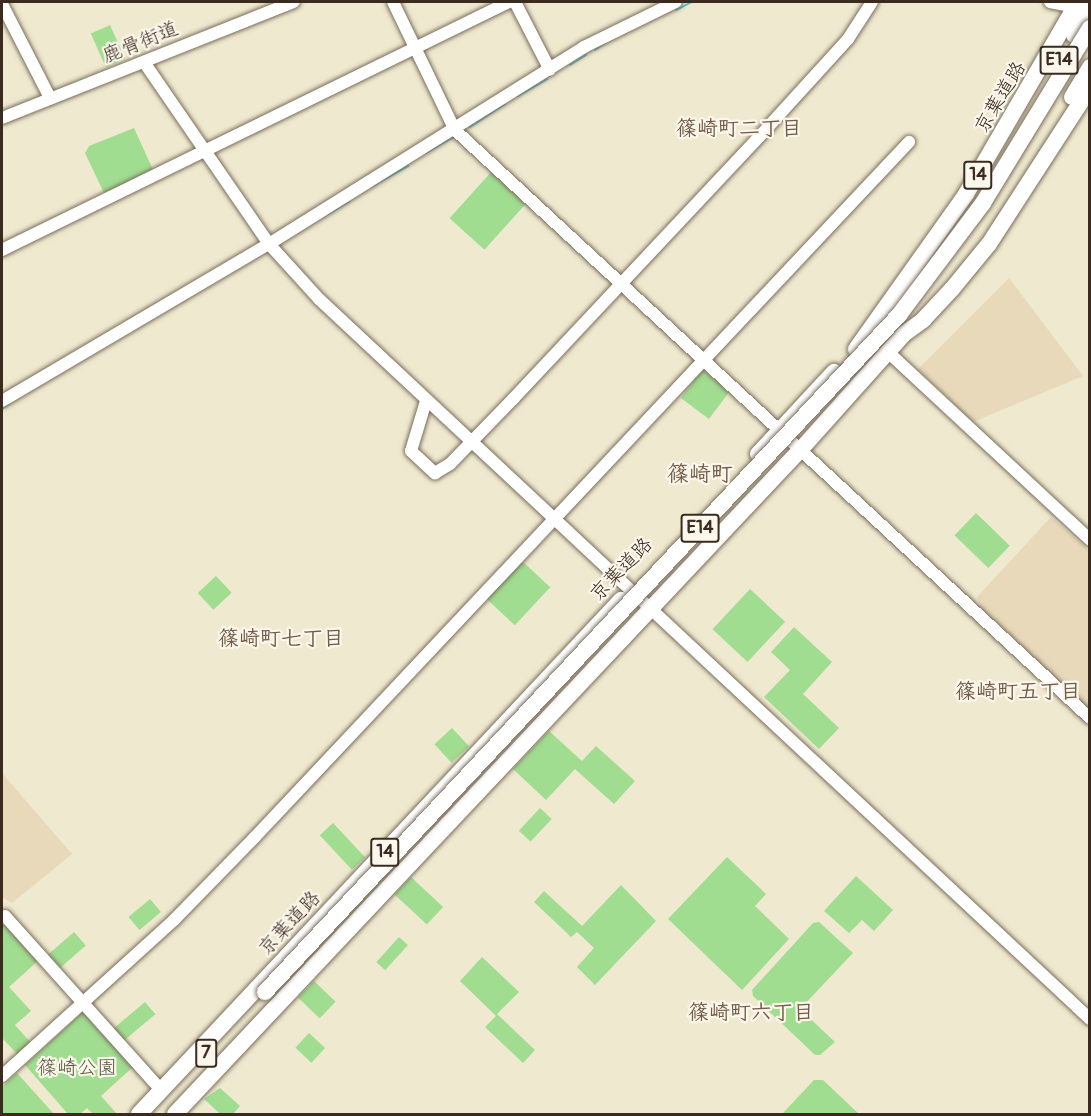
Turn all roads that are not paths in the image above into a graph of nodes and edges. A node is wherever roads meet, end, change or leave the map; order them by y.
1 (294, 2) edge
2 (393, 2) edge
3 (509, 2) edge
4 (514, 2) edge
5 (676, 2) edge
6 (872, 2) edge
7 (1050, 2) edge
8 (2, 4) edge
9 (1082, 8) edge
10 (1089, 28) edge
11 (1089, 47) edge
12 (415, 48) junction
13 (144, 62) junction
14 (1089, 67) edge
15 (550, 70) junction
16 (1089, 88) edge
17 (51, 98) junction
18 (2, 118) edge
19 (455, 130) junction
20 (909, 142) dead end
21 (204, 152) junction
22 (269, 244) junction
23 (2, 250) edge
24 (621, 284) junction
25 (904, 334) junction
26 (869, 335) junction
27 (888, 352) junction
28 (704, 359) junction
29 (2, 401) edge
30 (426, 401) junction
31 (780, 429) junction
32 (471, 442) junction
33 (802, 448) junction
34 (555, 518) junction
35 (1089, 540) edge
36 (632, 589) junction
37 (651, 608) junction
38 (1089, 718) edge
39 (5, 916) dead end
40 (268, 995) junction
41 (82, 1003) junction
42 (1089, 1019) edge
43 (2, 1076) edge
44 (162, 1091) junction
45 (139, 1114) edge
46 (148, 1114) edge
47 (161, 1114) edge
48 (175, 1114) edge

1 - 13 street, 鹿骨街道
2 - 12 street
3 - 12 street
4 - 15 street
5 - 15 street
6 - 24 street
7 - 9 street
8 - 17 street
9 - 26 highway, 京葉道路 / 14
9 - 26 highway, E14
10 - 40 highway, 京葉道路 / E14, bridge
11 - 40 highway, 京葉道路 / E14
12 - 19 street
12 - 21 street
13 - 17 street, 鹿骨街道
13 - 21 street
14 - 25 highway, E14
15 - 19 street
16 - 25 highway, 14
17 - 18 street, 鹿骨街道
19 - 22 street
19 - 24 street
20 - 28 street
21 - 22 street
21 - 23 street
22 - 29 street
22 - 30 street
24 - 28 street
24 - 32 street
25 - 27 highway, 14
26 - 31 highway, 京葉道路 / 14
27 - 33 highway, 14
27 - 35 street
28 - 31 street
28 - 34 street
30 - 32 street
30 - 32 street
31 - 33 street
31 - 36 highway, 京葉道路 / 14
32 - 34 street
33 - 37 highway, 14
33 - 38 street
34 - 36 street
34 - 41 street
36 - 37 street
36 - 44 highway, 京葉道路 / 14
37 - 42 street
37 - 48 highway, 14
39 - 41 street
40 - 46 highway, 7
40 - 47 highway, 7
41 - 43 street
41 - 44 street
44 - 45 highway, 京葉道路 / 14

